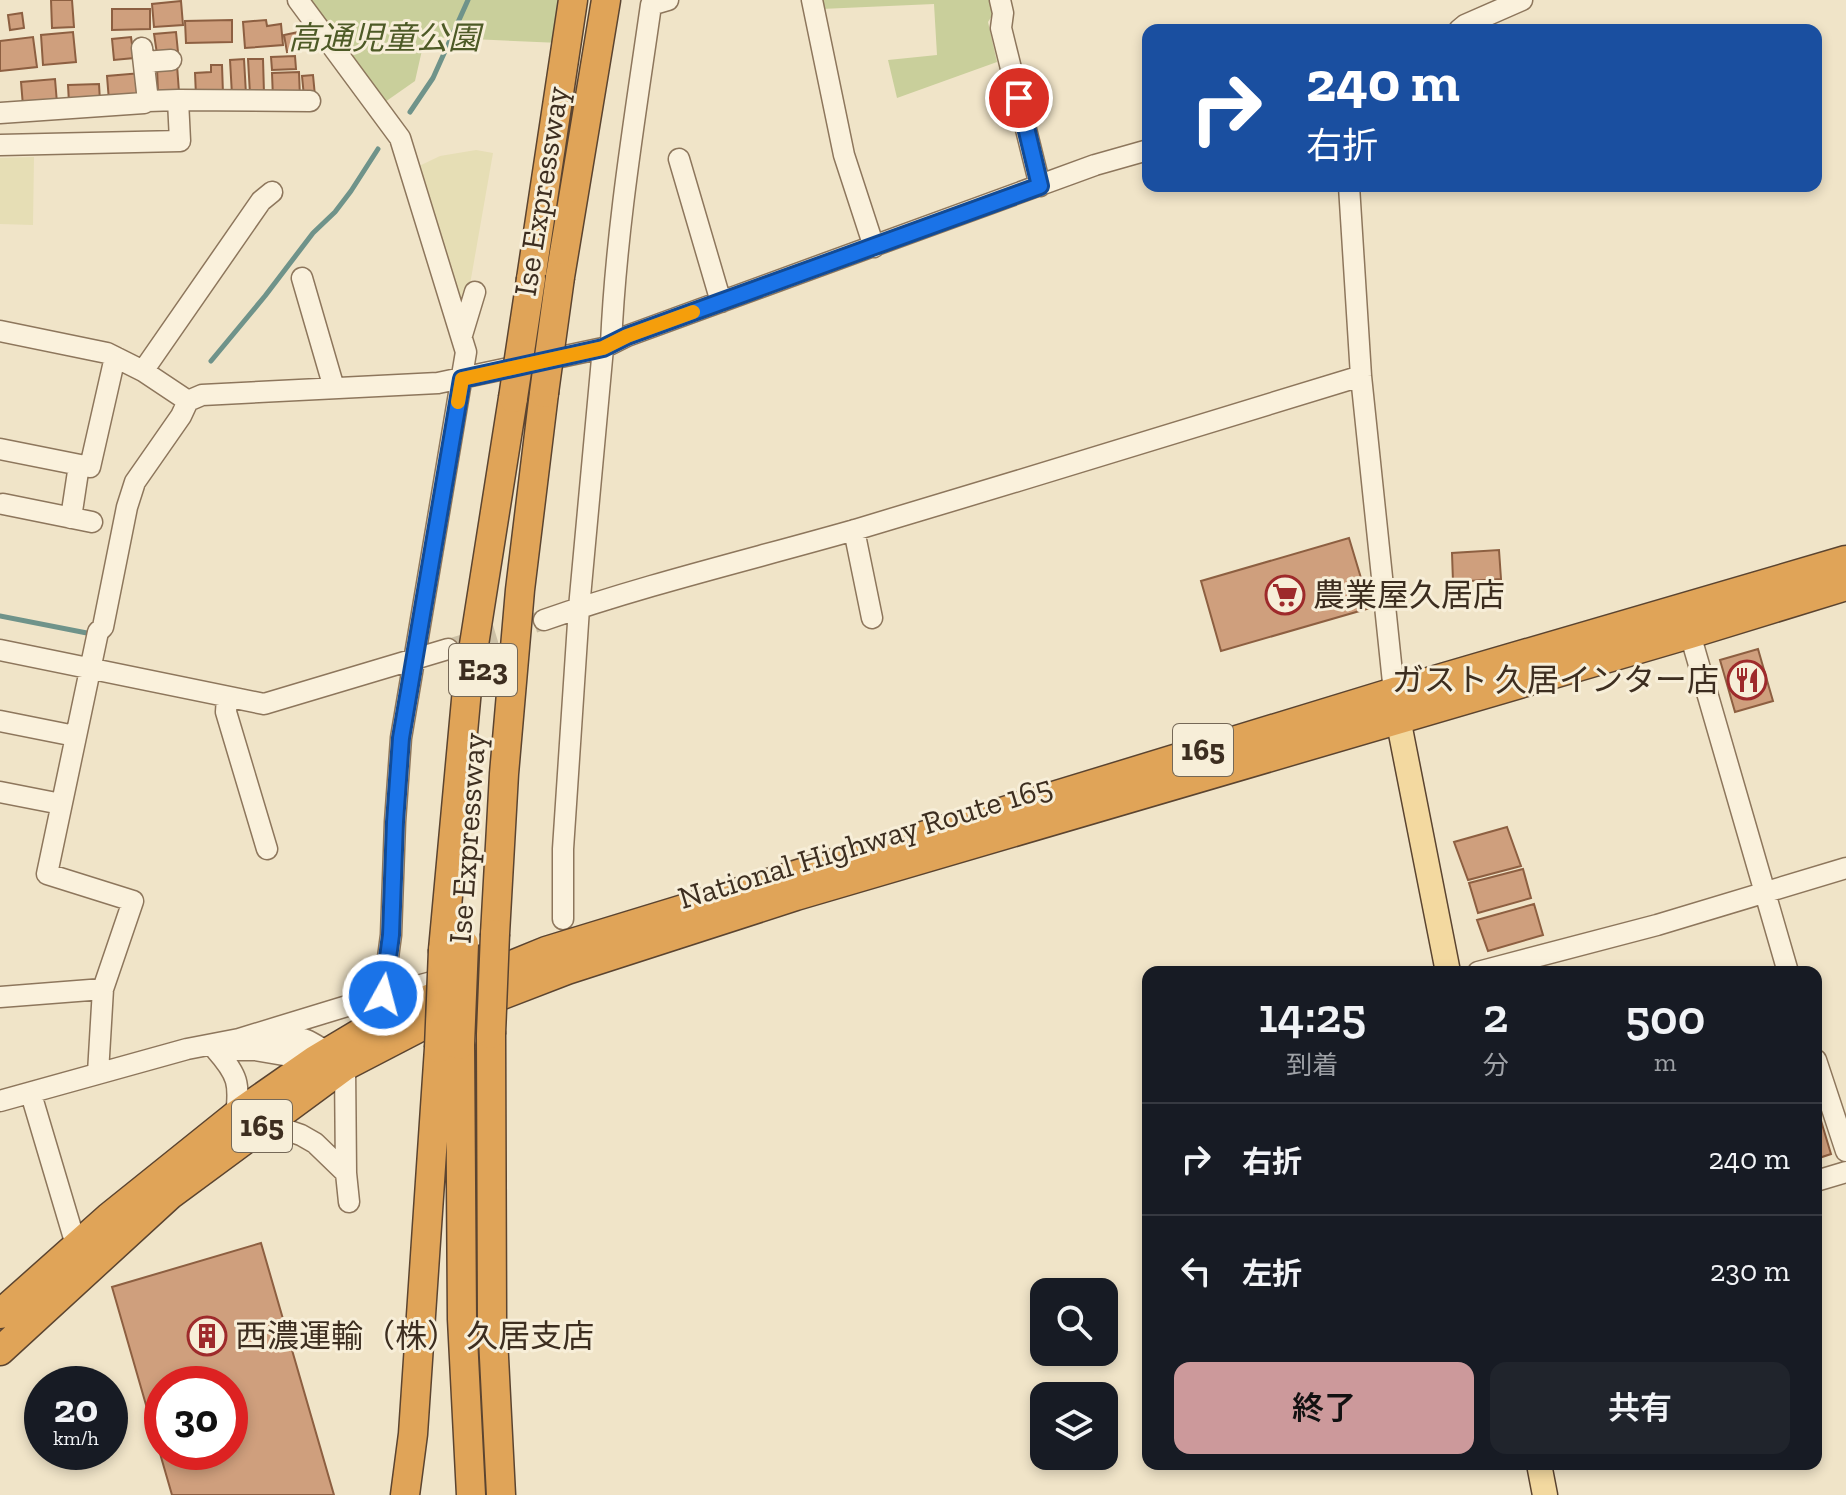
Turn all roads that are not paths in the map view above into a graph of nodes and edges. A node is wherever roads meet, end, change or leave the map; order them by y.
1 (298, 0) edge
2 (573, 0) edge
3 (606, 0) edge
4 (812, 0) edge
5 (1000, 0) edge
6 (1521, 0) edge
7 (657, 2) edge
8 (1467, 24) edge
9 (171, 60) dead end
10 (178, 100) junction
11 (148, 101) junction
12 (310, 101) dead end
13 (0, 113) edge
14 (0, 145) edge
15 (1142, 152) edge
16 (679, 159) dead end
17 (1040, 186) junction
18 (272, 192) dead end
19 (1349, 192) edge
20 (874, 247) junction
21 (302, 278) dead end
22 (475, 292) dead end
23 (721, 302) junction
24 (0, 331) edge
25 (462, 335) junction
26 (607, 346) junction
27 (115, 357) junction
28 (143, 371) junction
29 (1361, 376) junction
30 (462, 379) junction
31 (334, 388) junction
32 (188, 401) junction
33 (0, 449) edge
34 (79, 465) junction
35 (3, 504) dead end
36 (71, 518) junction
37 (92, 522) dead end
38 (854, 530) junction
39 (1846, 560) edge
40 (1846, 586) edge
41 (579, 608) junction
42 (872, 618) dead end
43 (544, 620) tunnel mouth
44 (1690, 634) junction
45 (448, 649) tunnel mouth
46 (0, 650) edge
47 (413, 659) junction
48 (91, 669) junction
49 (227, 697) junction
50 (1396, 706) junction
51 (0, 721) edge
52 (75, 736) junction
53 (0, 792) edge
54 (61, 804) junction
55 (267, 849) dead end
56 (1846, 868) edge
57 (1765, 892) junction
58 (563, 919) dead end
59 (546, 951) junction
60 (1447, 966) edge
61 (1501, 966) edge
62 (1786, 966) edge
63 (103, 989) junction
64 (383, 995) junction
65 (0, 997) edge
66 (239, 1039) junction
67 (450, 1047) junction
68 (216, 1050) junction
69 (329, 1059) junction
70 (98, 1073) junction
71 (1822, 1078) edge
72 (31, 1094) junction
73 (0, 1101) edge
74 (236, 1115) junction
75 (266, 1123) junction
76 (1846, 1151) edge
77 (1846, 1172) edge
78 (346, 1173) junction
79 (1822, 1179) edge
80 (349, 1202) dead end
81 (73, 1235) dead end
82 (0, 1314) edge
83 (492, 1318) junction
84 (0, 1351) edge
85 (1540, 1470) edge
86 (405, 1495) edge
87 (471, 1495) edge
88 (501, 1495) edge
89 (516, 1495) edge
90 (1545, 1495) edge

1 - 25 street
2 - 67 highway, Ise Expressway / E23, bridge
3 - 83 highway, Ise Expressway / E23, bridge
4 - 20 street
5 - 17 street
6 - 8 street
7 - 26 street
9 - 11 street
10 - 11 street
10 - 12 street
10 - 14 street
11 - 13 street
15 - 17 street
16 - 23 street
17 - 20 street
18 - 28 street
19 - 29 street
20 - 23 street
21 - 31 street
22 - 25 street
23 - 26 street
24 - 27 street
25 - 30 street
26 - 30 street
26 - 41 street
27 - 28 street
27 - 34 street
28 - 32 street
29 - 38 street
29 - 50 street
30 - 31 street
30 - 47 street
31 - 32 street
32 - 48 street
33 - 34 street
34 - 36 street
35 - 36 street
36 - 37 street
38 - 41 street
38 - 42 street
39 - 50 highway, National Highway Route 165 / 165
40 - 44 highway, National Highway Route 165 / 165
41 - 43 street
41 - 58 street
44 - 50 highway, National Highway Route 165 / 165
44 - 57 street
45 - 47 street
46 - 48 street
47 - 49 street
47 - 64 street
48 - 49 street
48 - 52 street
49 - 55 street
50 - 59 highway, National Highway Route 165 / 165
50 - 60 main road
50 - 69 highway, National Highway Route 165 / 165
51 - 52 street
52 - 54 street
53 - 54 street
54 - 63 street
56 - 57 street
57 - 61 street
57 - 62 street
59 - 64 street
59 - 69 highway, National Highway Route 165 / 165
63 - 65 street
63 - 70 street
64 - 66 street
66 - 69 street
66 - 70 street
67 - 86 highway
67 - 87 highway, Ise Expressway / E23
68 - 69 street
68 - 70 street
68 - 74 street
69 - 74 highway, National Highway Route 165 / 165
69 - 75 highway, National Highway Route 165 / 165
69 - 78 street
70 - 72 street
71 - 76 street
72 - 73 street
72 - 81 street
74 - 82 highway, National Highway Route 165 / 165
75 - 78 street
75 - 84 highway, National Highway Route 165 / 165
77 - 79 street
78 - 80 street
83 - 88 highway, Ise Expressway / E23
83 - 89 highway
85 - 90 main road

